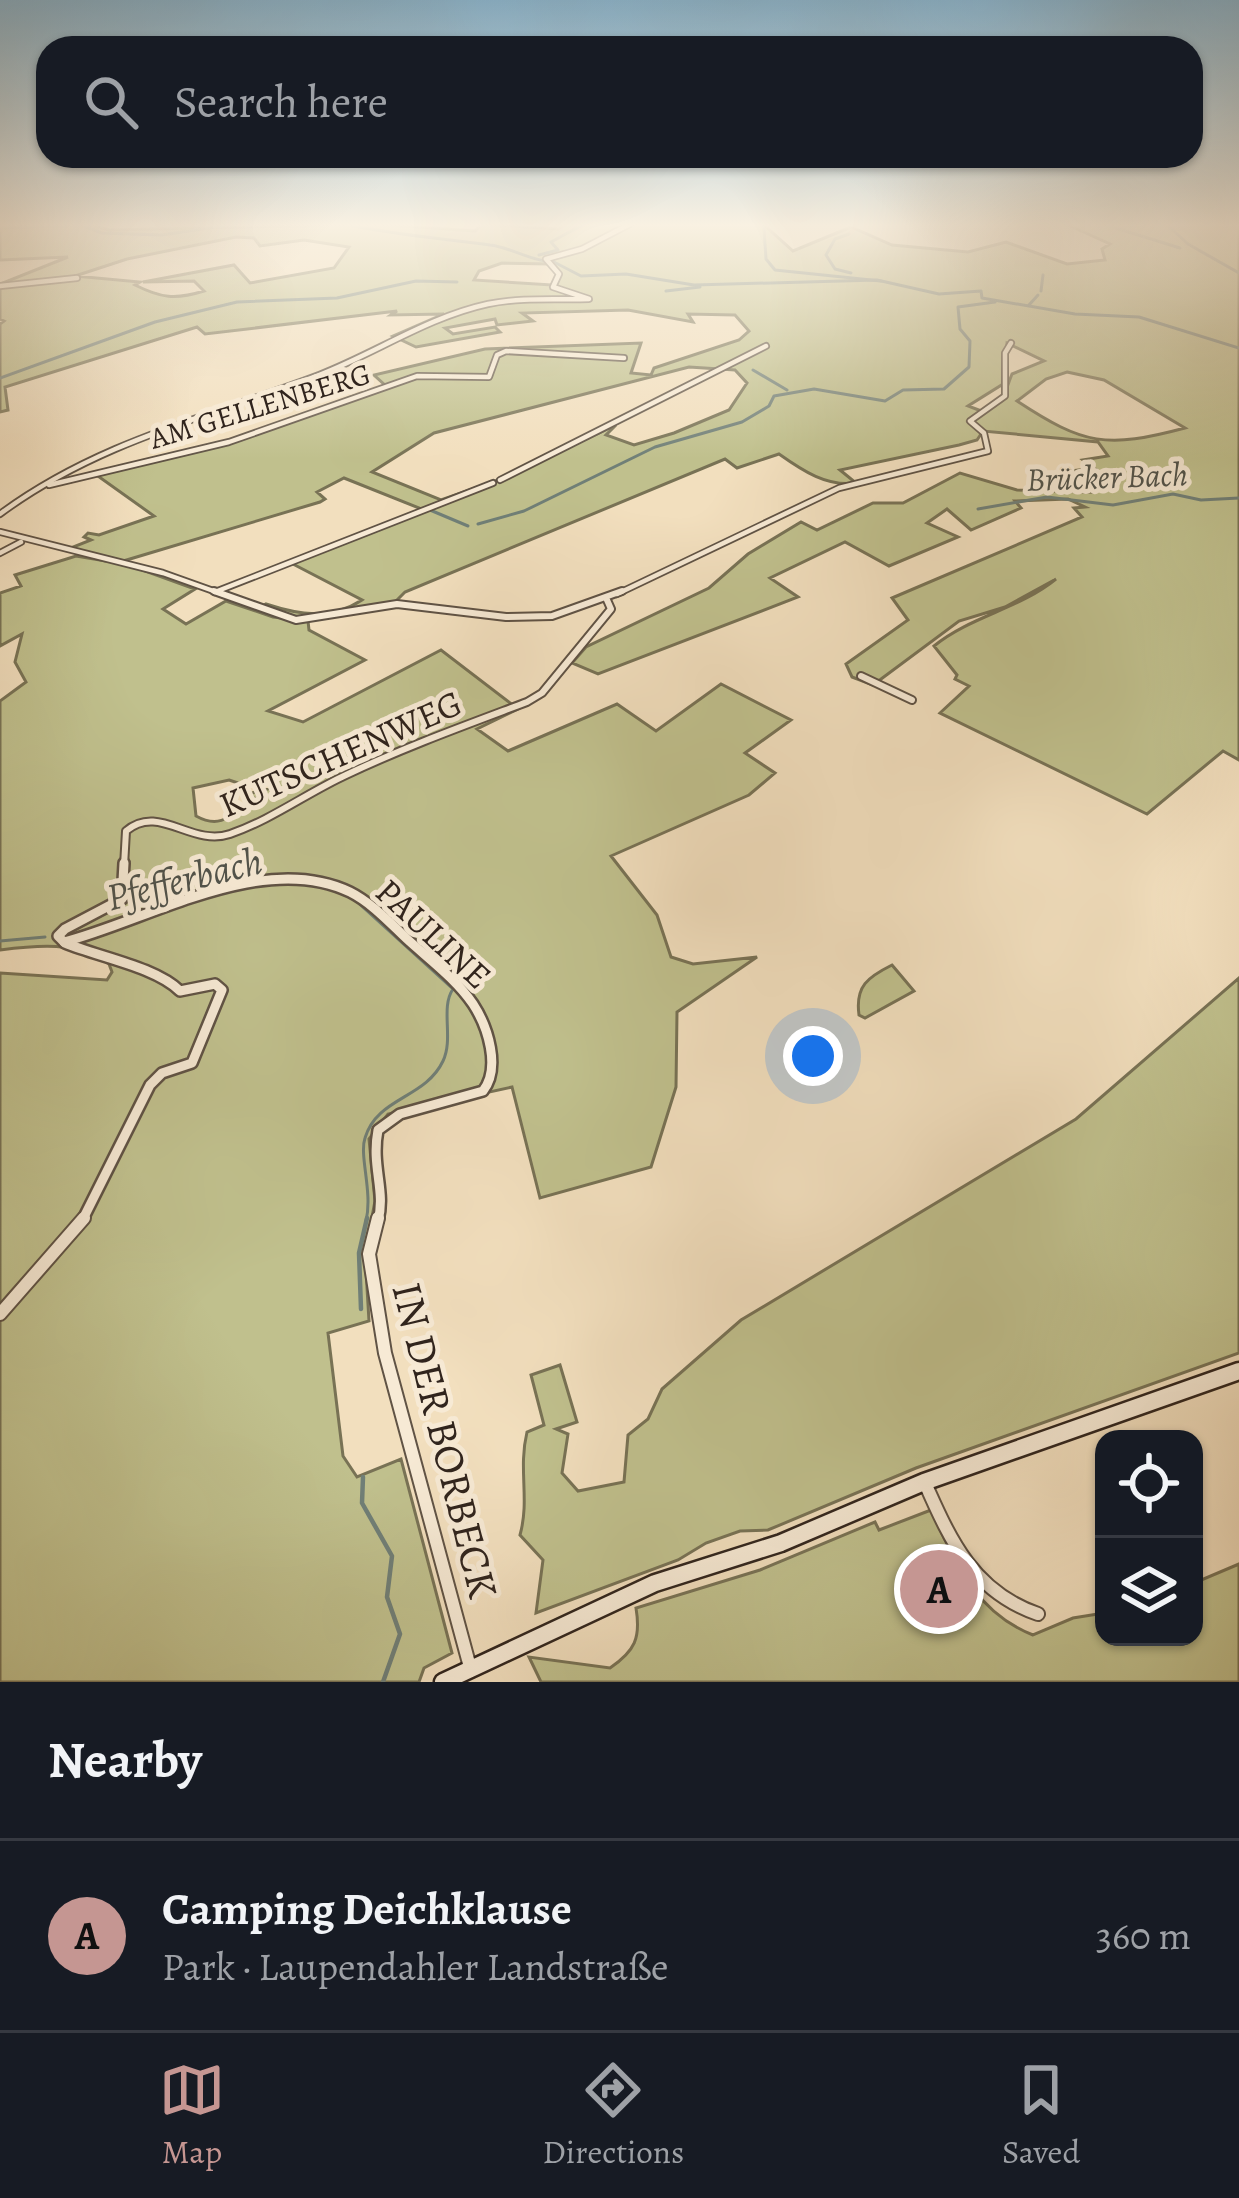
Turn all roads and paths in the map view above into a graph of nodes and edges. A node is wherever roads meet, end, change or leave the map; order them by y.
1 (498, 302) edge
2 (1011, 343) dead end
3 (766, 346) dead end
4 (624, 358) dead end
5 (34, 488) junction
6 (0, 514) edge
7 (1, 533) edge
8 (23, 541) junction
9 (0, 553) edge
10 (214, 592) junction
11 (607, 600) junction
12 (861, 676) dead end
13 (912, 700) dead end
14 (64, 942) junction
15 (483, 1091) joint
16 (0, 1314) edge
17 (1239, 1371) edge
18 (924, 1482) junction
19 (1038, 1614) dead end
20 (470, 1667) junction
21 (443, 1682) edge

1 - 5 street
2 - 11 street
3 - 10 street
4 - 5 street, AM GELLENBERG
5 - 6 street
7 - 8 street
8 - 9 street
8 - 10 street
10 - 11 street
11 - 14 street, KUTSCHENWEG
12 - 13 street
14 - 15 street, PAULINE
14 - 16 street
15 - 20 street, IN DER BORBECK
17 - 18 main road
18 - 19 street
18 - 20 main road
20 - 21 main road

